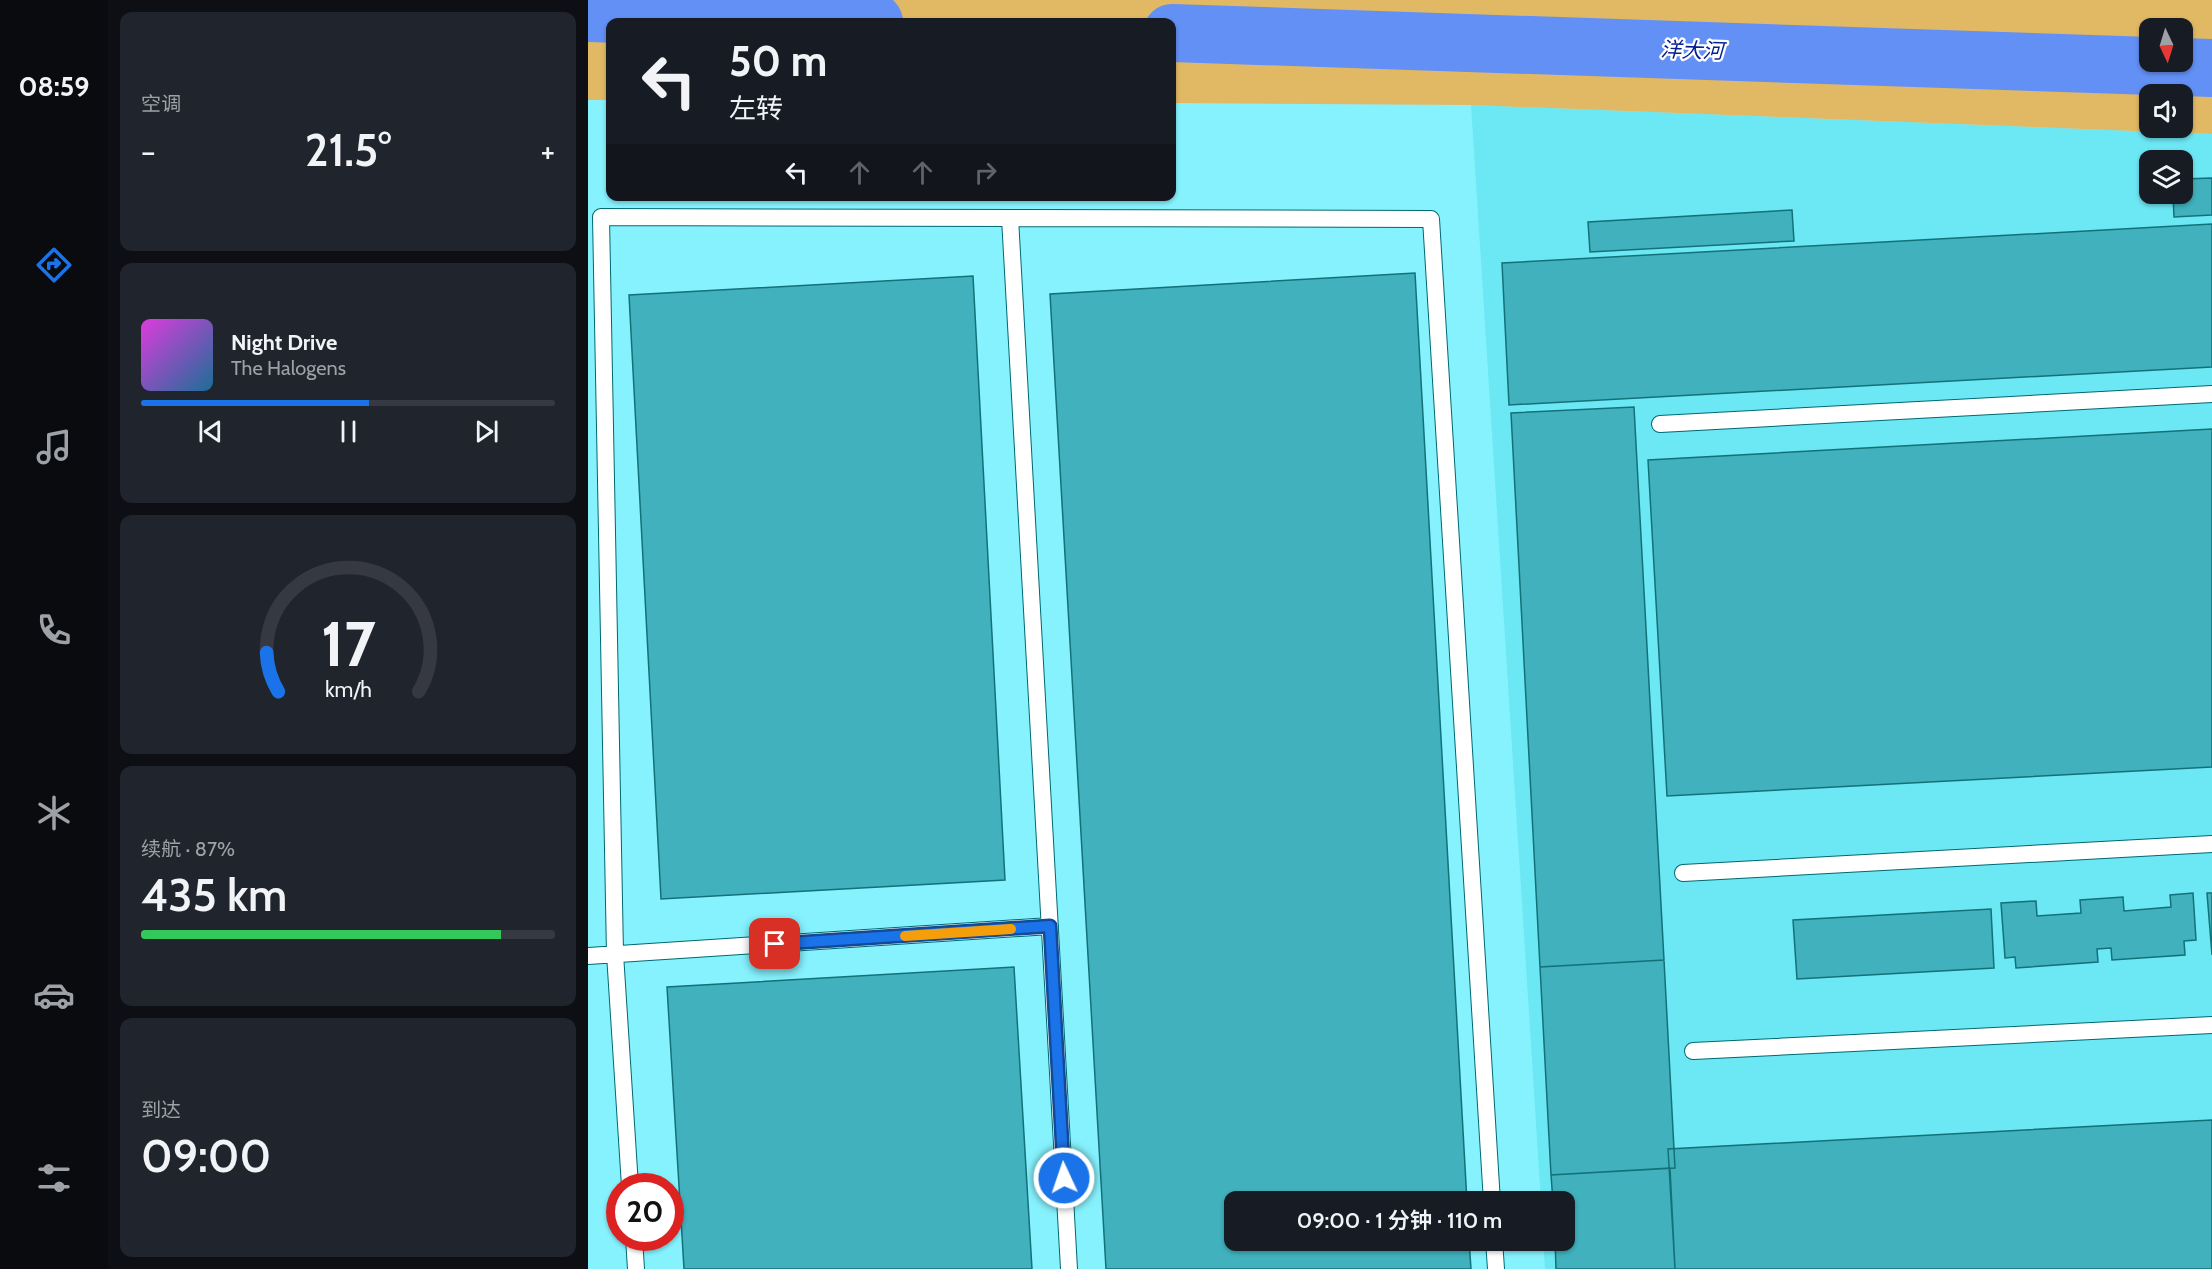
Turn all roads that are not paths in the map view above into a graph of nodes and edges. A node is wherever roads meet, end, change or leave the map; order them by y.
1 (1010, 218) junction
2 (2212, 394) edge
3 (1660, 424) dead end
4 (2212, 844) edge
5 (1683, 873) dead end
6 (1050, 926) junction
7 (615, 954) junction
8 (588, 956) edge
9 (2212, 1025) edge
10 (1693, 1051) dead end
11 (629, 1173) edge
12 (1491, 1191) edge
13 (635, 1251) edge
14 (1495, 1251) edge
15 (636, 1269) edge
16 (1070, 1269) edge
17 (1496, 1269) edge

1 - 6 lane
1 - 7 lane
1 - 12 lane
2 - 3 lane
4 - 5 lane
6 - 7 lane
6 - 16 lane
7 - 8 lane
7 - 11 lane
9 - 10 lane
13 - 15 lane
14 - 17 lane

